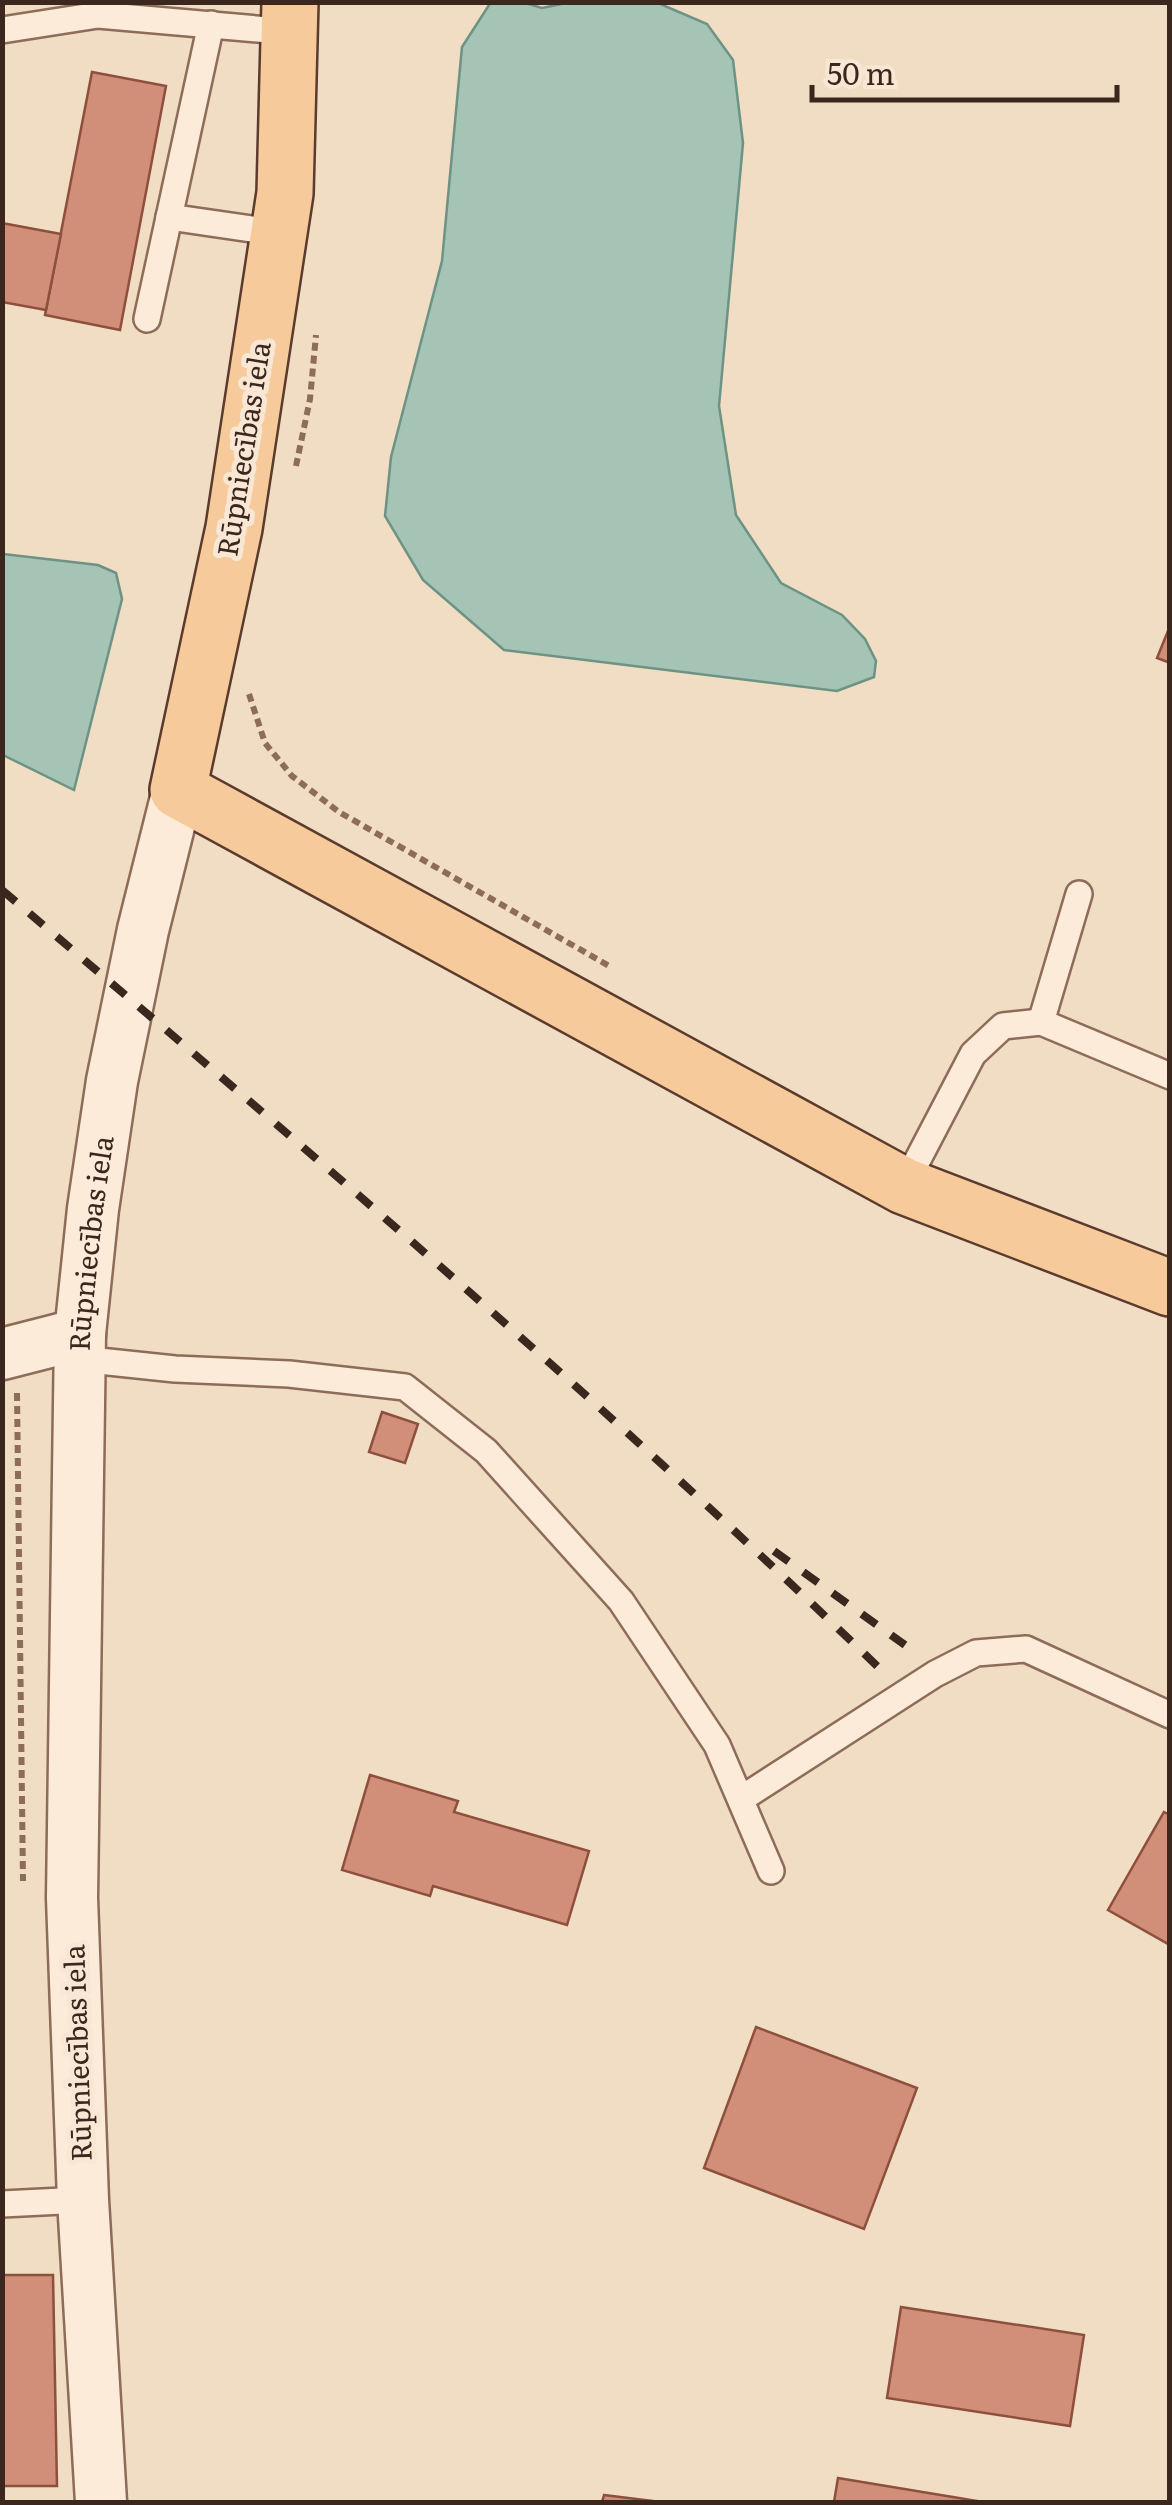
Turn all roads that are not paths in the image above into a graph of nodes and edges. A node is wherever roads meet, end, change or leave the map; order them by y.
1 (290, 17) edge
2 (211, 24) junction
3 (2, 30) edge
4 (169, 217) junction
5 (278, 233) junction
6 (146, 320) dead end
7 (178, 790) junction
8 (1078, 894) dead end
9 (1041, 1022) junction
10 (1170, 1076) edge
11 (904, 1186) junction
12 (1170, 1288) edge
13 (80, 1347) junction
14 (2, 1354) edge
15 (1170, 1715) edge
16 (741, 1799) junction
17 (771, 1870) dead end
18 (83, 2200) junction
19 (2, 2204) edge
20 (101, 2502) edge

1 - 2 lane
1 - 5 main road, Rūpniecības iela
2 - 3 lane
2 - 4 lane
4 - 5 lane
4 - 6 lane
5 - 7 main road, Rūpniecības iela
7 - 11 main road
7 - 13 street, Rūpniecības iela
8 - 9 lane
9 - 10 lane
9 - 11 lane
11 - 12 main road
13 - 14 street
13 - 16 lane
13 - 18 street, Rūpniecības iela
15 - 16 lane
16 - 17 lane
18 - 19 lane
18 - 20 street, Rūpniecības iela

